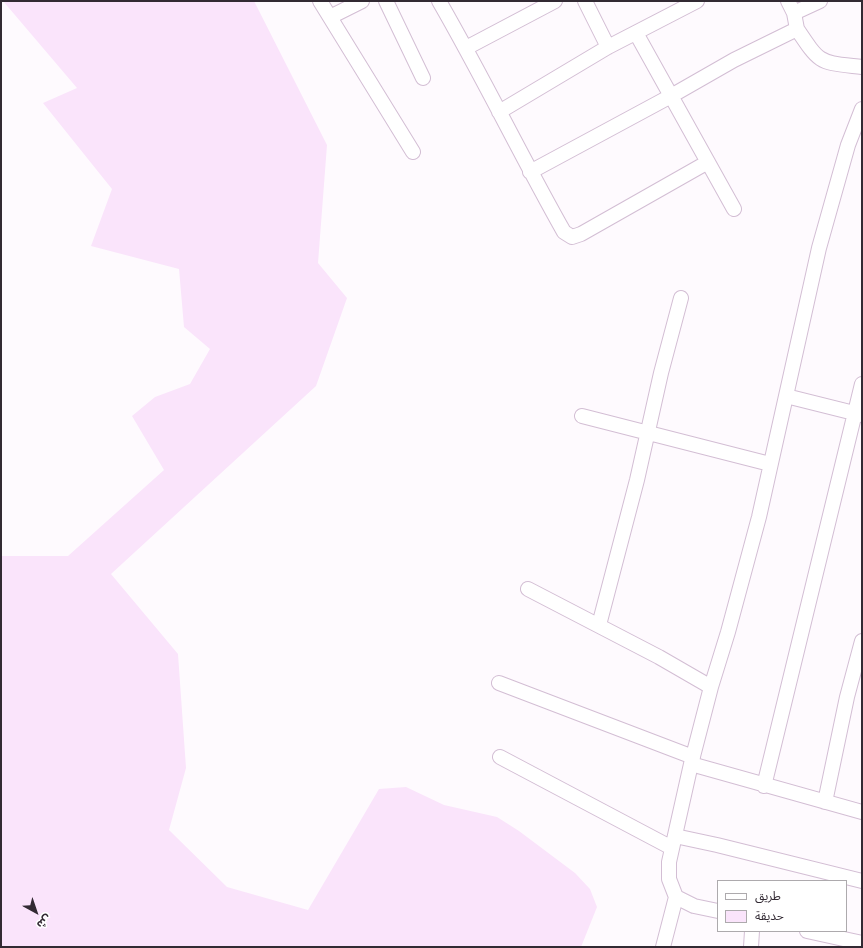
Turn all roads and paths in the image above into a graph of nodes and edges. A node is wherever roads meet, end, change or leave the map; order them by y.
1 (320, 1) edge
2 (362, 1) edge
3 (386, 1) edge
4 (439, 1) edge
5 (555, 1) edge
6 (585, 1) edge
7 (698, 1) edge
8 (820, 1) edge
9 (791, 7) edge
10 (330, 17) junction
11 (797, 29) junction
12 (636, 33) junction
13 (608, 47) junction
14 (466, 48) junction
15 (862, 67) edge
16 (424, 78) dead end
17 (671, 96) junction
18 (862, 109) edge
19 (499, 112) junction
20 (413, 152) dead end
21 (708, 162) junction
22 (530, 172) junction
23 (734, 209) dead end
24 (681, 298) dead end
25 (862, 384) edge
26 (786, 396) junction
27 (858, 414) edge
28 (582, 416) dead end
29 (649, 434) junction
30 (770, 464) junction
31 (528, 589) dead end
32 (599, 625) junction
33 (862, 641) edge
34 (499, 683) dead end
35 (710, 687) junction
36 (500, 757) dead end
37 (692, 761) junction
38 (764, 786) junction
39 (825, 802) junction
40 (862, 812) edge
41 (674, 842) junction
42 (862, 881) edge
43 (676, 897) junction
44 (717, 911) edge
45 (752, 932) edge
46 (811, 932) edge
47 (853, 943) edge
48 (663, 947) edge
49 (751, 947) edge

1 - 10 street
2 - 10 street
3 - 16 street
4 - 14 street
5 - 14 street
6 - 13 street
7 - 12 street
8 - 9 street
9 - 11 street
10 - 20 street
11 - 15 street
11 - 17 street
12 - 13 street
12 - 17 street
13 - 19 street
14 - 19 street
17 - 21 street
17 - 22 street
18 - 26 street
19 - 22 street
21 - 22 street
21 - 23 street
24 - 29 street
25 - 27 street
26 - 27 street
26 - 30 street
27 - 38 street
28 - 29 street
29 - 30 street
29 - 32 street
30 - 35 street
31 - 32 street
32 - 35 street
33 - 39 street
34 - 37 street
35 - 37 street
36 - 41 street
37 - 38 street
37 - 41 street
38 - 39 street
39 - 40 street
41 - 42 street
41 - 43 street
43 - 44 street
43 - 48 street
45 - 49 street
46 - 47 street

